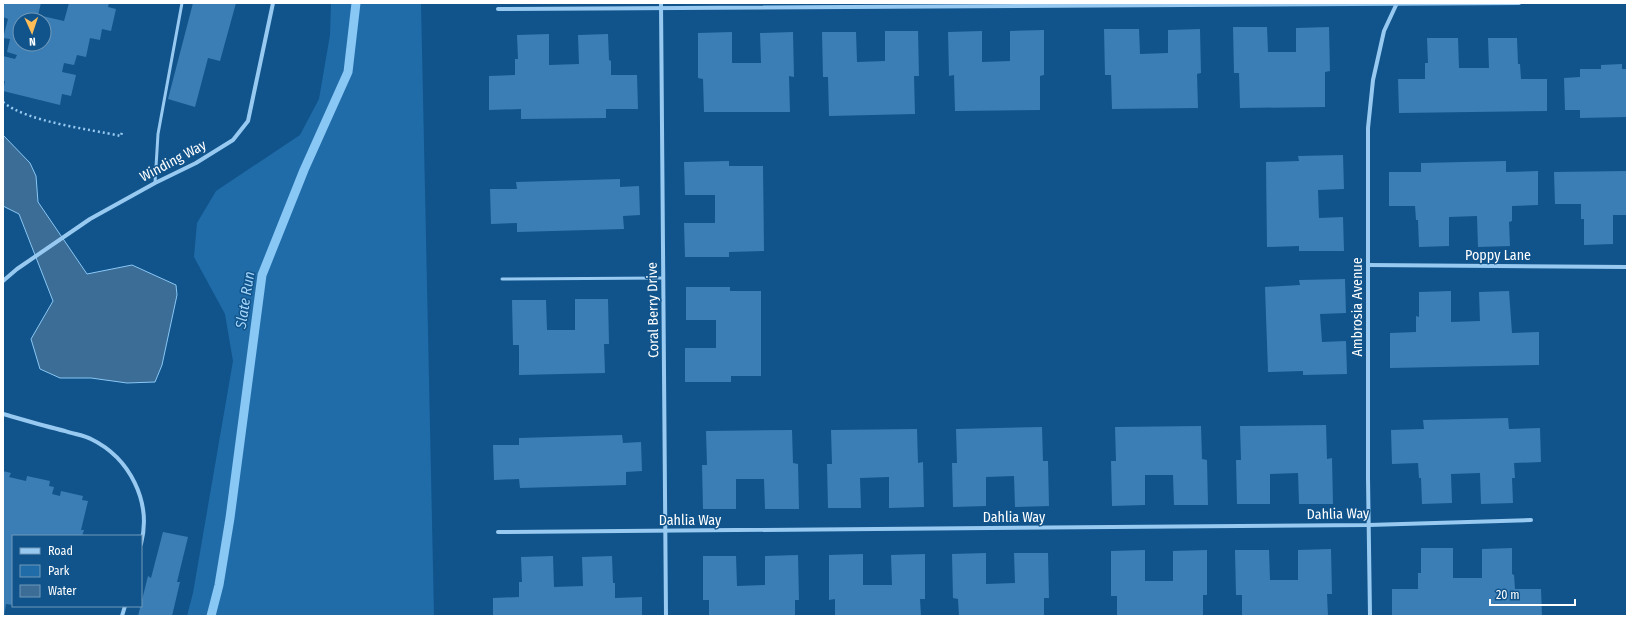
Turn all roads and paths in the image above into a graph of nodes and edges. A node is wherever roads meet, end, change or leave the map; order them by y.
1 (182, 3) edge
2 (273, 3) edge
3 (661, 3) edge
4 (1519, 3) edge
5 (1397, 4) edge
6 (661, 8) junction
7 (498, 10) dead end
8 (3, 102) edge
9 (122, 132) dead end
10 (155, 183) junction
11 (1368, 265) junction
12 (1627, 267) edge
13 (663, 278) junction
14 (502, 279) dead end
15 (3, 281) edge
16 (3, 414) edge
17 (1530, 520) dead end
18 (1369, 525) junction
19 (666, 531) junction
20 (498, 532) dead end
21 (142, 541) edge
22 (666, 616) edge
23 (1370, 616) edge

1 - 10 lane
2 - 10 street, Winding Way
3 - 6 street, Coral Berry Drive
4 - 5 street
5 - 6 street
5 - 11 street, Ambrosia Avenue
6 - 7 street
6 - 13 street, Coral Berry Drive
8 - 9 path
10 - 15 street, Winding Way
11 - 12 street, Poppy Lane
11 - 18 street, Ambrosia Avenue
13 - 14 lane
13 - 19 street, Coral Berry Drive
16 - 21 street
17 - 18 street, Dahlia Way
18 - 19 street, Dahlia Way
18 - 23 street, Ambrosia Avenue
19 - 20 street, Dahlia Way
19 - 22 street, Coral Berry Drive

